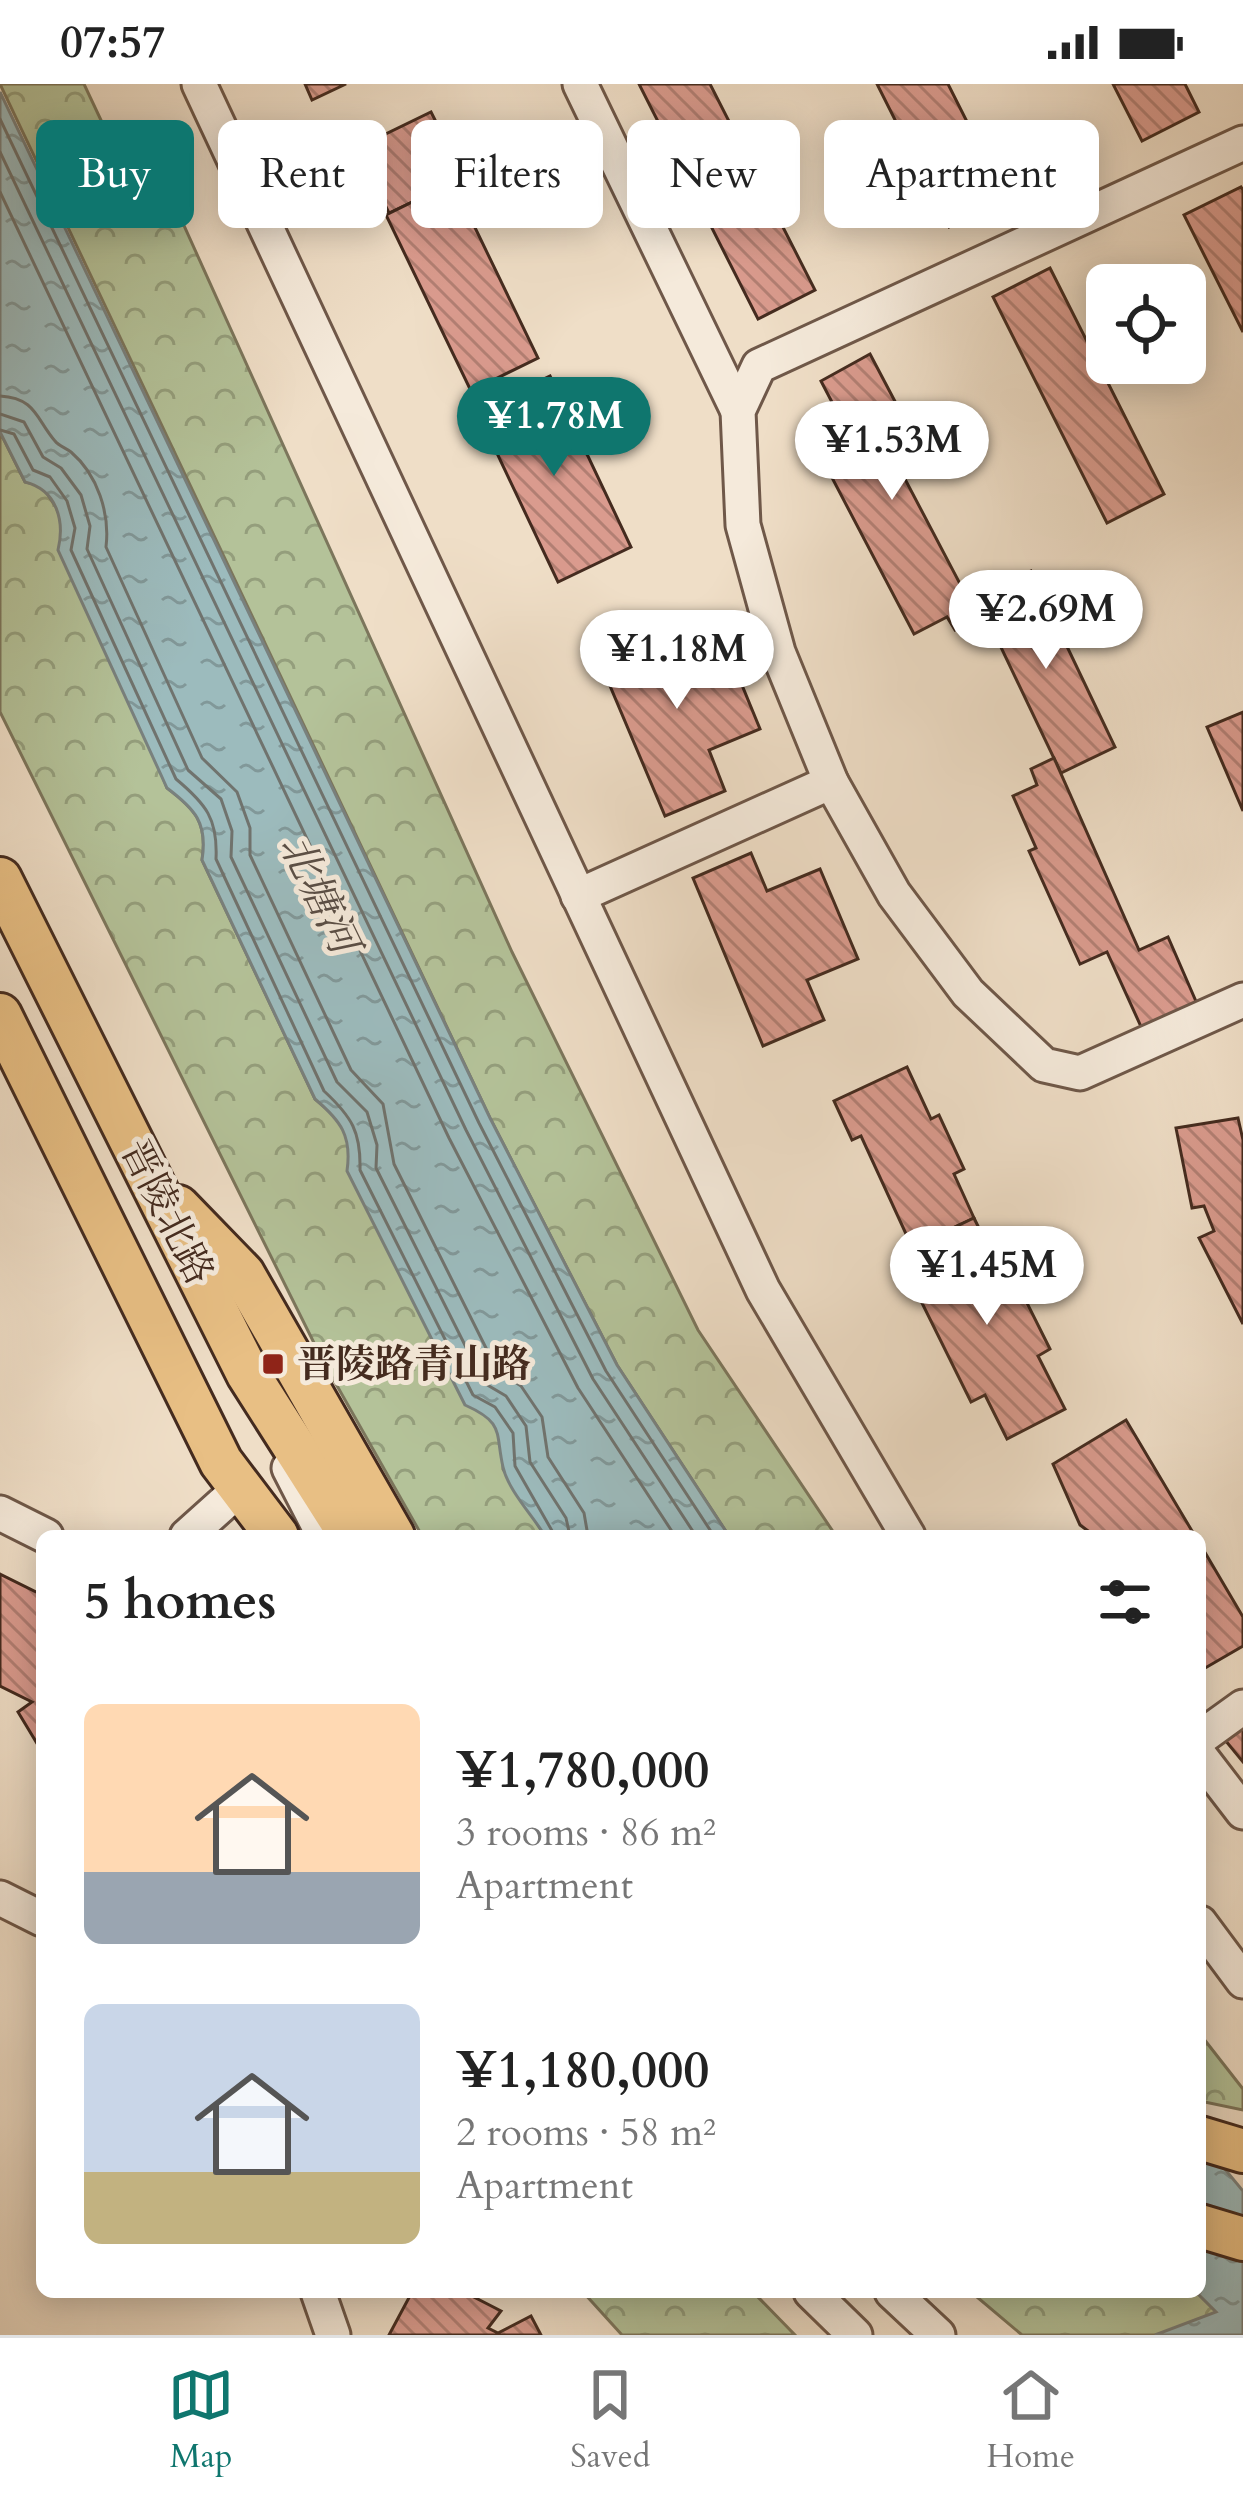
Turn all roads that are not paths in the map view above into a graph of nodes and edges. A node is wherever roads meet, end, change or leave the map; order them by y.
1 (199, 84) edge
2 (580, 84) edge
3 (1243, 143) edge
4 (738, 411) junction
5 (831, 782) junction
6 (0, 879) edge
7 (578, 896) junction
8 (1243, 1000) edge
9 (0, 1015) edge
10 (149, 1177) junction
11 (248, 1374) junction
12 (229, 1477) junction
13 (0, 1513) edge
14 (191, 1530) edge
15 (256, 1530) edge
16 (272, 1530) edge
17 (321, 1530) edge
18 (347, 1530) edge
19 (390, 1530) edge
20 (904, 1530) edge
21 (36, 1531) edge
22 (1243, 1706) edge
23 (1206, 1734) edge
24 (1206, 1764) edge
25 (1243, 1812) edge
26 (0, 1898) edge
27 (36, 1915) edge
28 (1206, 1931) edge
29 (1243, 1981) edge
30 (1206, 2140) edge
31 (1243, 2151) edge
32 (1206, 2171) edge
33 (1243, 2180) edge
34 (1206, 2228) edge
35 (1243, 2239) edge
36 (320, 2298) edge
37 (817, 2298) edge
38 (898, 2298) edge
39 (333, 2335) edge
40 (855, 2335) edge
41 (938, 2335) edge

1 - 7 street
2 - 4 street
3 - 4 street
4 - 5 street
5 - 7 street
5 - 8 street
6 - 10 main road, 晋陵北路
7 - 20 street
9 - 12 main road, 晋陵北路
10 - 11 main road, 晋陵北路
10 - 19 main road
11 - 17 street
11 - 18 main road, 晋陵北路
12 - 14 street
12 - 15 street
12 - 16 main road, 晋陵北路
13 - 21 street
22 - 23 street
24 - 25 street
26 - 27 street
28 - 29 street
30 - 31 main road
32 - 33 main road
34 - 35 main road
36 - 39 street
37 - 40 street
38 - 41 street

